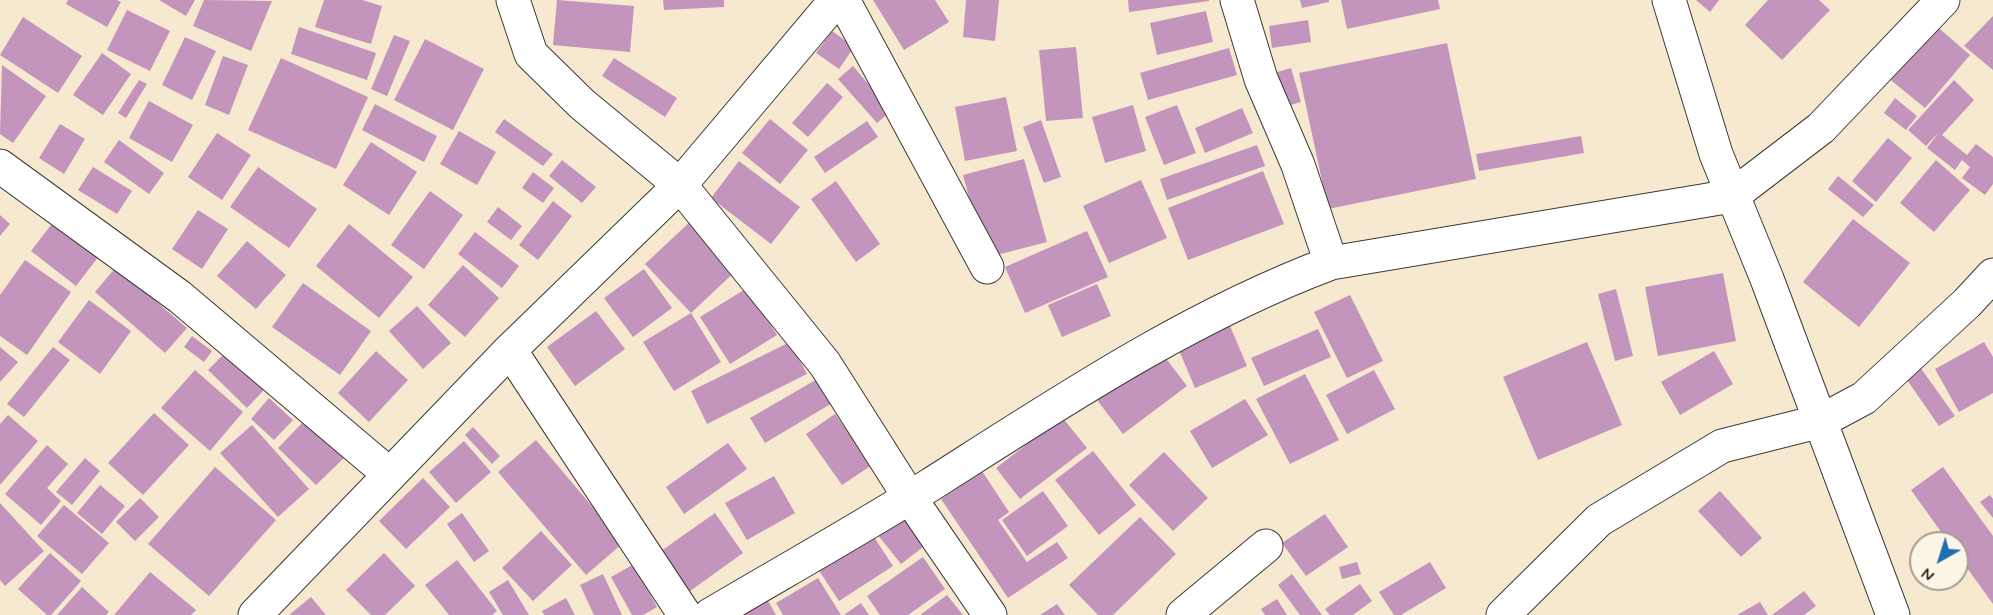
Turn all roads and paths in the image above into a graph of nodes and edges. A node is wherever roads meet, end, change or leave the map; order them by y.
1 (513, 0) edge
2 (836, 0) edge
3 (843, 0) edge
4 (1237, 0) edge
5 (1669, 0) edge
6 (1943, 0) edge
7 (0, 166) edge
8 (680, 185) junction
9 (1732, 196) junction
10 (1331, 263) junction
11 (987, 267) dead end
12 (1993, 275) edge
13 (510, 350) junction
14 (1821, 421) junction
15 (389, 474) junction
16 (910, 498) junction
17 (1266, 546) dead end
18 (255, 615) edge
19 (685, 615) edge
20 (710, 615) edge
21 (990, 615) edge
22 (1183, 615) edge
23 (1503, 615) edge
24 (1893, 615) edge

1 - 8 street
2 - 8 street
3 - 11 street
4 - 10 street
5 - 9 street
6 - 9 street
7 - 15 street
8 - 13 street
8 - 16 street
9 - 10 street
9 - 14 street
10 - 16 street
12 - 14 street
13 - 15 street
13 - 19 street
14 - 23 street
14 - 24 street
15 - 18 street
16 - 20 street
16 - 21 street
17 - 22 street

